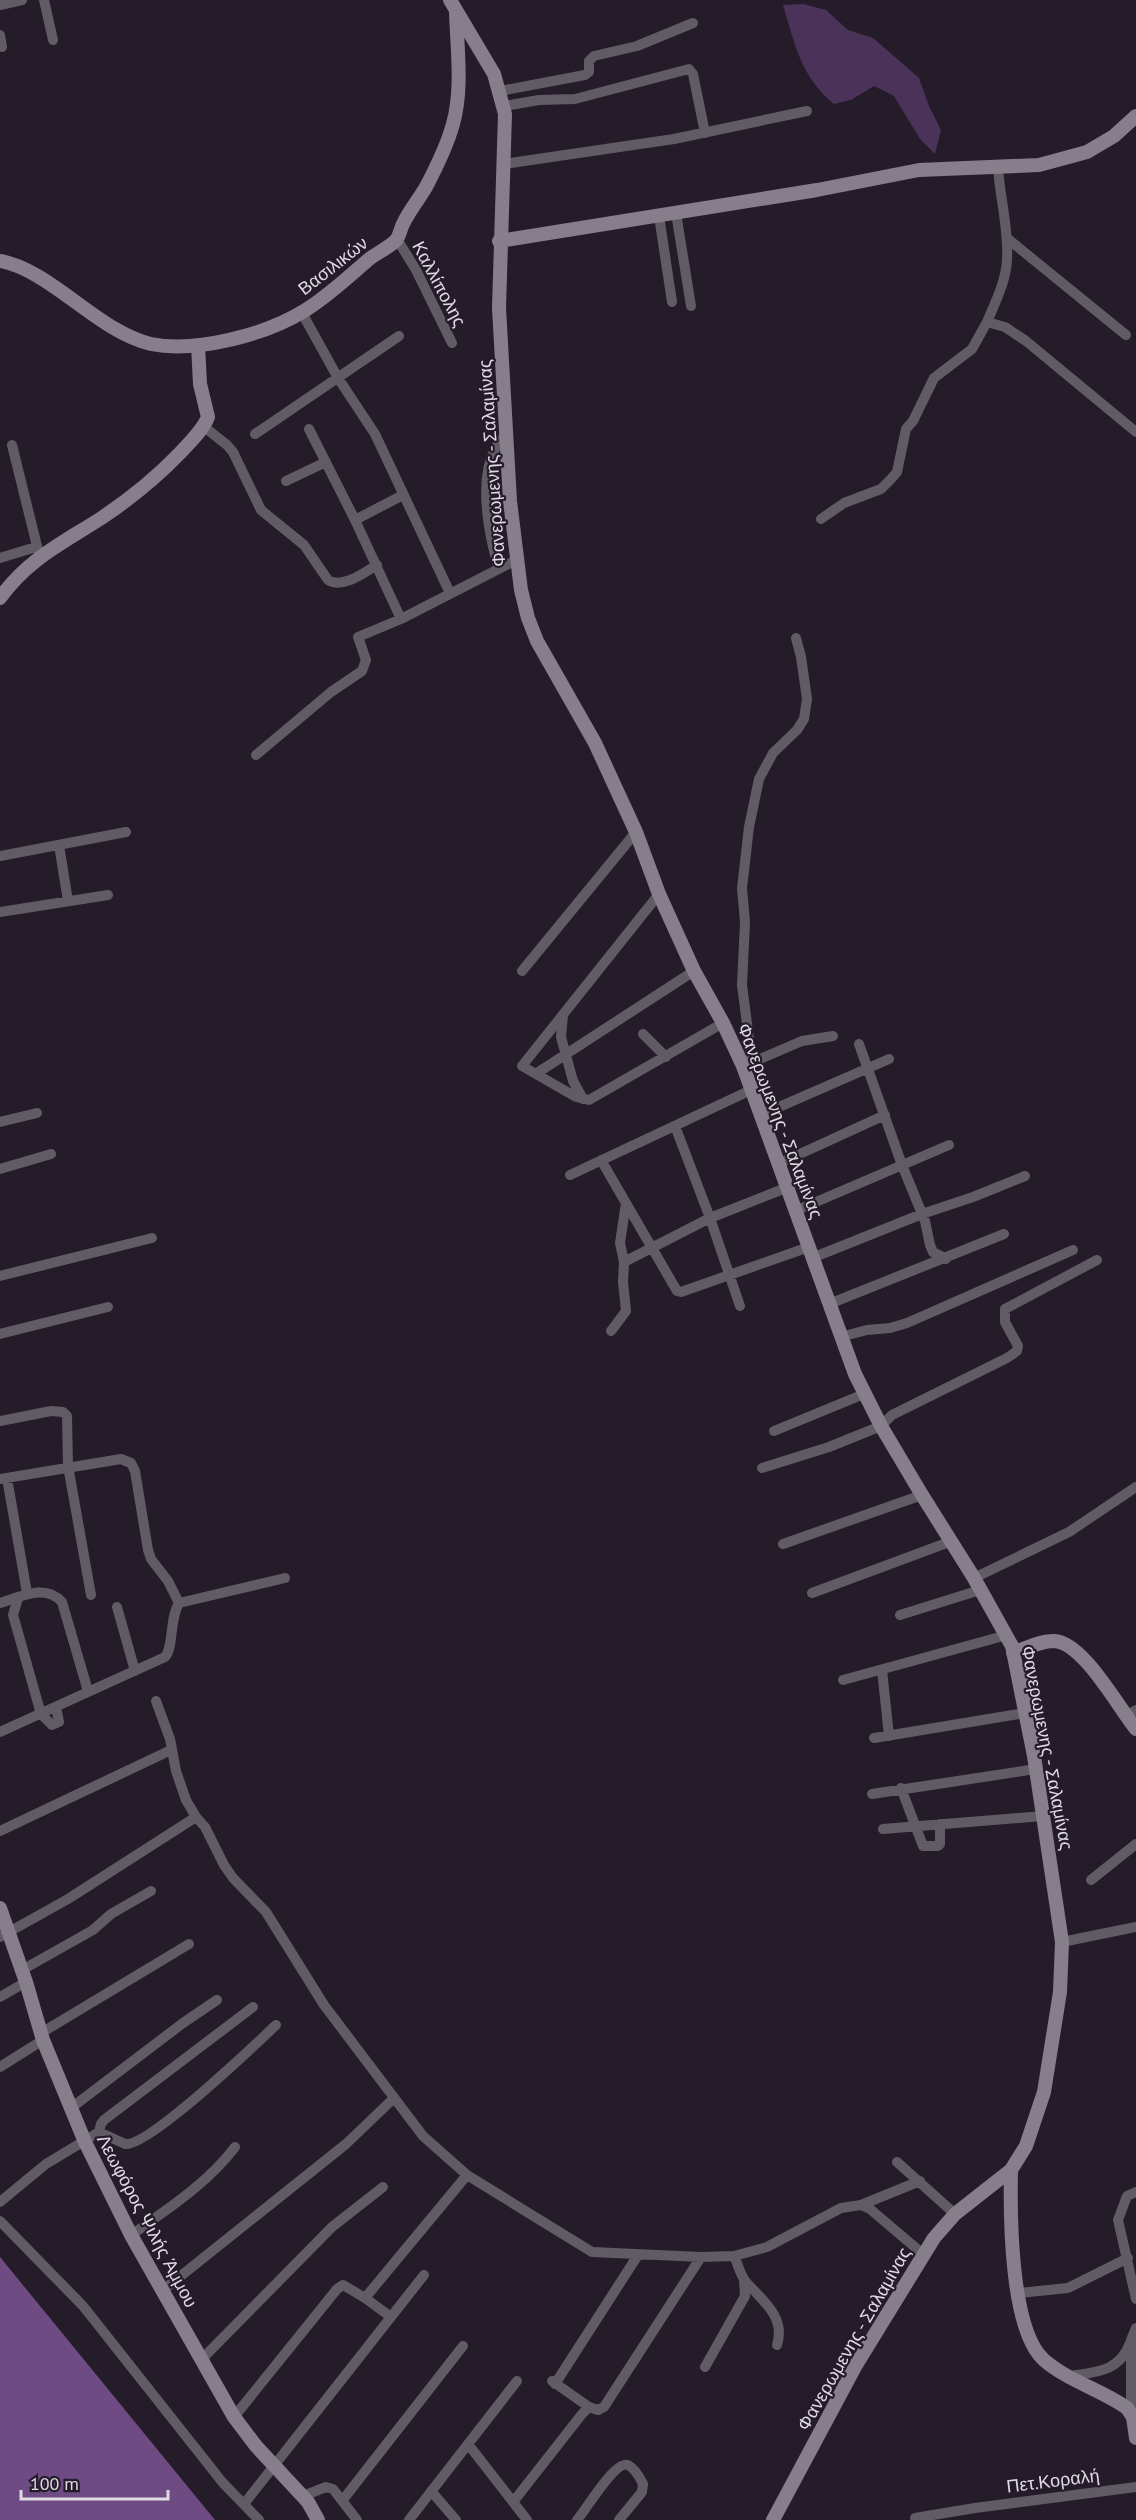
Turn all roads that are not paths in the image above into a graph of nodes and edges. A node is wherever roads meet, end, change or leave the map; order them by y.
1 (22, 0) edge
2 (44, 0) edge
3 (452, 4) edge
4 (0, 5) edge
5 (693, 23) dead end
6 (0, 35) edge
7 (53, 40) dead end
8 (2, 47) dead end
9 (500, 91) junction
10 (504, 106) junction
11 (807, 111) dead end
12 (1136, 116) edge
13 (705, 133) junction
14 (504, 165) junction
15 (998, 168) junction
16 (676, 213) junction
17 (659, 216) junction
18 (397, 239) junction
19 (1008, 239) junction
20 (500, 241) junction
21 (0, 261) edge
22 (672, 302) dead end
23 (691, 306) dead end
24 (302, 313) junction
25 (987, 322) junction
26 (1125, 335) dead end
27 (399, 336) dead end
28 (452, 343) dead end
29 (198, 345) junction
30 (338, 378) junction
31 (202, 426) junction
32 (309, 429) dead end
33 (1136, 432) edge
34 (255, 434) dead end
35 (507, 434) junction
36 (12, 445) dead end
37 (326, 462) junction
38 (286, 481) dead end
39 (403, 495) junction
40 (821, 519) dead end
41 (355, 520) junction
42 (38, 552) junction
43 (0, 558) edge
44 (516, 560) junction
45 (376, 566) junction
46 (500, 569) junction
47 (5, 583) edge
48 (450, 593) junction
49 (0, 598) edge
50 (401, 619) junction
51 (796, 638) dead end
52 (256, 755) dead end
53 (126, 832) dead end
54 (636, 832) junction
55 (59, 845) junction
56 (0, 856) edge
57 (659, 894) junction
58 (108, 895) dead end
59 (68, 902) junction
60 (0, 912) edge
61 (522, 971) dead end
62 (694, 971) junction
63 (563, 1015) junction
64 (723, 1023) junction
65 (643, 1034) dead end
66 (833, 1036) dead end
67 (859, 1044) dead end
68 (567, 1053) junction
69 (666, 1057) junction
70 (889, 1059) dead end
71 (747, 1064) junction
72 (868, 1069) junction
73 (537, 1073) junction
74 (752, 1090) junction
75 (583, 1099) junction
76 (37, 1113) dead end
77 (761, 1115) junction
78 (885, 1115) junction
79 (0, 1122) edge
80 (675, 1126) junction
81 (949, 1144) dead end
82 (51, 1154) dead end
83 (601, 1160) junction
84 (778, 1164) junction
85 (902, 1165) junction
86 (0, 1169) edge
87 (570, 1174) dead end
88 (1025, 1176) dead end
89 (786, 1188) junction
90 (626, 1202) junction
91 (795, 1211) junction
92 (922, 1214) junction
93 (710, 1218) junction
94 (1004, 1234) dead end
95 (152, 1238) dead end
96 (653, 1248) junction
97 (1073, 1250) dead end
98 (811, 1253) junction
99 (946, 1259) junction
100 (1097, 1260) dead end
101 (624, 1262) junction
102 (728, 1274) junction
103 (0, 1276) edge
104 (829, 1304) junction
105 (740, 1306) dead end
106 (108, 1307) dead end
107 (611, 1331) dead end
108 (0, 1334) edge
109 (840, 1337) junction
110 (864, 1395) junction
111 (0, 1421) edge
112 (881, 1426) junction
113 (774, 1431) dead end
114 (69, 1466) junction
115 (762, 1468) dead end
116 (4, 1479) edge
117 (1136, 1487) edge
118 (922, 1496) junction
119 (952, 1541) junction
120 (783, 1544) dead end
121 (285, 1578) dead end
122 (977, 1584) junction
123 (812, 1593) dead end
124 (23, 1596) junction
125 (91, 1596) dead end
126 (0, 1603) edge
127 (178, 1603) junction
128 (117, 1607) dead end
129 (900, 1615) dead end
130 (1007, 1635) junction
131 (1015, 1658) junction
132 (882, 1670) junction
133 (135, 1671) junction
134 (843, 1680) dead end
135 (88, 1691) junction
136 (156, 1701) dead end
137 (56, 1707) junction
138 (1025, 1713) junction
139 (1131, 1713) edge
140 (40, 1714) junction
141 (1136, 1729) edge
142 (0, 1732) edge
143 (889, 1736) junction
144 (874, 1738) dead end
145 (171, 1750) junction
146 (1035, 1763) junction
147 (901, 1788) junction
148 (872, 1794) dead end
149 (1043, 1816) junction
150 (195, 1817) junction
151 (940, 1824) junction
152 (915, 1826) junction
153 (883, 1829) dead end
154 (0, 1832) edge
155 (1136, 1844) edge
156 (1091, 1880) dead end
157 (151, 1891) dead end
158 (0, 1908) edge
159 (1136, 1927) edge
160 (4, 1935) edge
161 (1062, 1942) junction
162 (189, 1944) dead end
163 (24, 1976) junction
164 (0, 1997) edge
165 (217, 2000) dead end
166 (253, 2007) dead end
167 (276, 2025) dead end
168 (42, 2037) junction
169 (0, 2067) edge
170 (394, 2098) junction
171 (71, 2108) junction
172 (99, 2133) junction
173 (85, 2142) junction
174 (235, 2147) dead end
175 (897, 2162) dead end
176 (1011, 2170) junction
177 (467, 2175) junction
178 (920, 2181) junction
179 (383, 2187) dead end
180 (1136, 2192) edge
181 (0, 2202) edge
182 (861, 2205) junction
183 (955, 2214) junction
184 (0, 2221) edge
185 (131, 2235) junction
186 (1131, 2245) edge
187 (923, 2254) junction
188 (638, 2255) junction
189 (734, 2256) junction
190 (701, 2257) junction
191 (1128, 2258) junction
192 (424, 2275) dead end
193 (744, 2280) junction
194 (162, 2291) junction
195 (1018, 2293) junction
196 (365, 2298) junction
197 (1136, 2299) edge
198 (391, 2317) junction
199 (1135, 2334) edge
200 (777, 2345) dead end
201 (463, 2346) dead end
202 (202, 2359) junction
203 (705, 2367) dead end
204 (1071, 2376) junction
205 (517, 2381) dead end
206 (589, 2407) junction
207 (1131, 2413) junction
208 (234, 2416) junction
209 (1136, 2439) edge
210 (468, 2444) junction
211 (273, 2464) junction
212 (1136, 2487) edge
213 (431, 2491) junction
214 (303, 2496) junction
215 (342, 2501) junction
216 (513, 2502) junction
217 (244, 2504) junction
218 (915, 2518) dead end
219 (259, 2520) edge
220 (318, 2520) edge
221 (357, 2520) edge
222 (409, 2520) edge
223 (456, 2520) edge
224 (527, 2520) edge
225 (577, 2520) edge
226 (619, 2520) edge
227 (774, 2520) edge

1 - 4 street
2 - 7 street
3 - 9 street, Φανερωμενης - Σαλαμίνας
3 - 18 street, Βασιλικών
5 - 9 street
6 - 8 street
9 - 10 street, Φανερωμενης - Σαλαμίνας
10 - 13 street
10 - 14 street, Φανερωμενης - Σαλαμίνας
11 - 13 street
12 - 15 street
13 - 14 street
14 - 20 street, Φανερωμενης - Σαλαμίνας
15 - 16 street
15 - 19 street
16 - 17 street
16 - 23 street
17 - 20 street
17 - 22 street
18 - 24 street, Βασιλικών
18 - 28 street, Καλλίπολης
19 - 25 street
19 - 26 street
20 - 35 street, Φανερωμενης - Σαλαμίνας
21 - 29 street, Βασιλικών
24 - 29 street, Βασιλικών
24 - 30 street
25 - 33 street
25 - 40 street
27 - 30 street
29 - 31 street
30 - 34 street
30 - 39 street
31 - 42 street
31 - 45 street
32 - 37 street
35 - 44 street, Φανερωμενης - Σαλαμίνας
35 - 46 street
36 - 42 street
37 - 38 street
37 - 41 street
39 - 41 street
39 - 48 street
41 - 45 street
42 - 43 street
42 - 47 street
44 - 46 street
44 - 54 street, Φανερωμενης - Σαλαμίνας
45 - 50 street
46 - 48 street
47 - 49 street
48 - 50 street
50 - 52 street
51 - 71 street
53 - 55 street
54 - 57 street, Φανερωμενης - Σαλαμίνας
54 - 61 street
55 - 56 street
55 - 59 street
57 - 62 street, Φανερωμενης - Σαλαμίνας
57 - 63 street
58 - 59 street
59 - 60 street
62 - 64 street, Φανερωμενης - Σαλαμίνας
62 - 68 street
63 - 68 street
63 - 73 street
64 - 69 street
64 - 71 street, Φανερωμενης - Σαλαμίνας
65 - 69 street
66 - 71 street
67 - 72 street
68 - 73 street
68 - 75 street
69 - 75 street
70 - 72 street
71 - 74 street, Φανερωμενης - Σαλαμίνας
72 - 77 street
72 - 78 street
73 - 75 street
74 - 77 street, Φανερωμενης - Σαλαμίνας
74 - 80 street
76 - 79 street
77 - 84 street, Φανερωμενης - Σαλαμίνας
78 - 84 street
78 - 85 street
80 - 83 street
80 - 93 street
81 - 85 street
82 - 86 street
83 - 87 street
83 - 90 street
84 - 89 street, Φανερωμενης - Σαλαμίνας
85 - 91 street
85 - 92 street
88 - 92 street
89 - 91 street, Φανερωμενης - Σαλαμίνας
89 - 93 street
90 - 96 street
90 - 101 street
91 - 98 street, Φανερωμενης - Σαλαμίνας
92 - 98 street
92 - 99 street
93 - 96 street
93 - 102 street
94 - 99 street
95 - 103 street
96 - 101 street
96 - 102 street
97 - 109 street
98 - 102 street
98 - 104 street, Φανερωμενης - Σαλαμίνας
99 - 104 street
100 - 112 street
101 - 107 street
102 - 105 street
104 - 109 street, Φανερωμενης - Σαλαμίνας
106 - 108 street
109 - 110 street, Φανερωμενης - Σαλαμίνας
110 - 112 street, Φανερωμενης - Σαλαμίνας
110 - 113 street
111 - 114 street
112 - 115 street
112 - 118 street, Φανερωμενης - Σαλαμίνας
114 - 116 street
114 - 125 street
114 - 127 street
116 - 124 street
117 - 122 street
118 - 119 street, Φανερωμενης - Σαλαμίνας
118 - 120 street
119 - 122 street, Φανερωμενης - Σαλαμίνας
119 - 123 street
121 - 127 street
122 - 129 street
122 - 130 street, Φανερωμενης - Σαλαμίνας
124 - 126 street
124 - 135 street
124 - 140 street
127 - 133 street
128 - 133 street
130 - 131 street, Φανερωμενης - Σαλαμίνας
130 - 132 street
131 - 138 street, Φανερωμενης - Σαλαμίνας
131 - 139 street
131 - 146 street
132 - 134 street
132 - 143 street
133 - 135 street
135 - 137 street
136 - 145 street
137 - 140 street
137 - 140 street
138 - 143 street
138 - 146 street, Φανερωμενης - Σαλαμίνας
139 - 141 street
140 - 142 street
143 - 144 street
145 - 150 street
145 - 154 street
146 - 147 street
146 - 149 street, Φανερωμενης - Σαλαμίνας
147 - 148 street
147 - 152 street
149 - 151 street
149 - 161 street, Φανερωμενης - Σαλαμίνας
150 - 160 street
150 - 170 street
151 - 152 street
151 - 152 street
152 - 153 street
155 - 156 street
157 - 163 street
158 - 160 street, Λεωφόρος Ψιλής Άμμου
159 - 161 street
160 - 163 street, Λεωφόρος Ψιλής Άμμου
161 - 176 street, Φανερωμενης - Σαλαμίνας
162 - 168 street
163 - 164 street
163 - 168 street, Λεωφόρος Ψιλής Άμμου
165 - 171 street
166 - 172 street
167 - 172 street
168 - 169 street
168 - 171 street, Λεωφόρος Ψιλής Άμμου
170 - 177 street
170 - 194 street
171 - 173 street, Λεωφόρος Ψιλής Άμμου
172 - 173 street
173 - 181 street
173 - 185 street, Λεωφόρος Ψιλής Άμμου
174 - 185 street
175 - 178 street
176 - 183 street, Φανερωμενης - Σαλαμίνας
176 - 195 street
177 - 188 street
177 - 196 street
178 - 182 street
178 - 183 street
179 - 202 street
180 - 186 street
182 - 187 street
182 - 189 street
183 - 187 street, Φανερωμενης - Σαλαμίνας
184 - 217 street
185 - 194 street, Λεωφόρος Ψιλής Άμμου
186 - 191 street
187 - 227 street, Φανερωμενης - Σαλαμίνας
188 - 190 street
188 - 206 street
189 - 190 street
189 - 193 street
190 - 206 street
191 - 195 street
191 - 197 street
192 - 198 street
193 - 200 street
193 - 203 street
194 - 202 street, Λεωφόρος Ψιλής Άμμου
195 - 204 street
196 - 198 street
196 - 208 street
198 - 211 street
199 - 204 street
199 - 207 street
201 - 215 street
202 - 208 street, Λεωφόρος Ψιλής Άμμου
204 - 207 street
205 - 210 street
206 - 216 street
207 - 209 street
208 - 211 street, Λεωφόρος Ψιλής Άμμου
210 - 213 street
210 - 216 street
211 - 214 street, Λεωφόρος Ψιλής Άμμου
211 - 217 street
212 - 218 street, Πετ.Κοραλή
213 - 222 street
213 - 223 street
214 - 215 street
214 - 220 street, Λεωφόρος Ψιλής Άμμου
215 - 221 street
216 - 224 street
217 - 219 street
225 - 226 street

